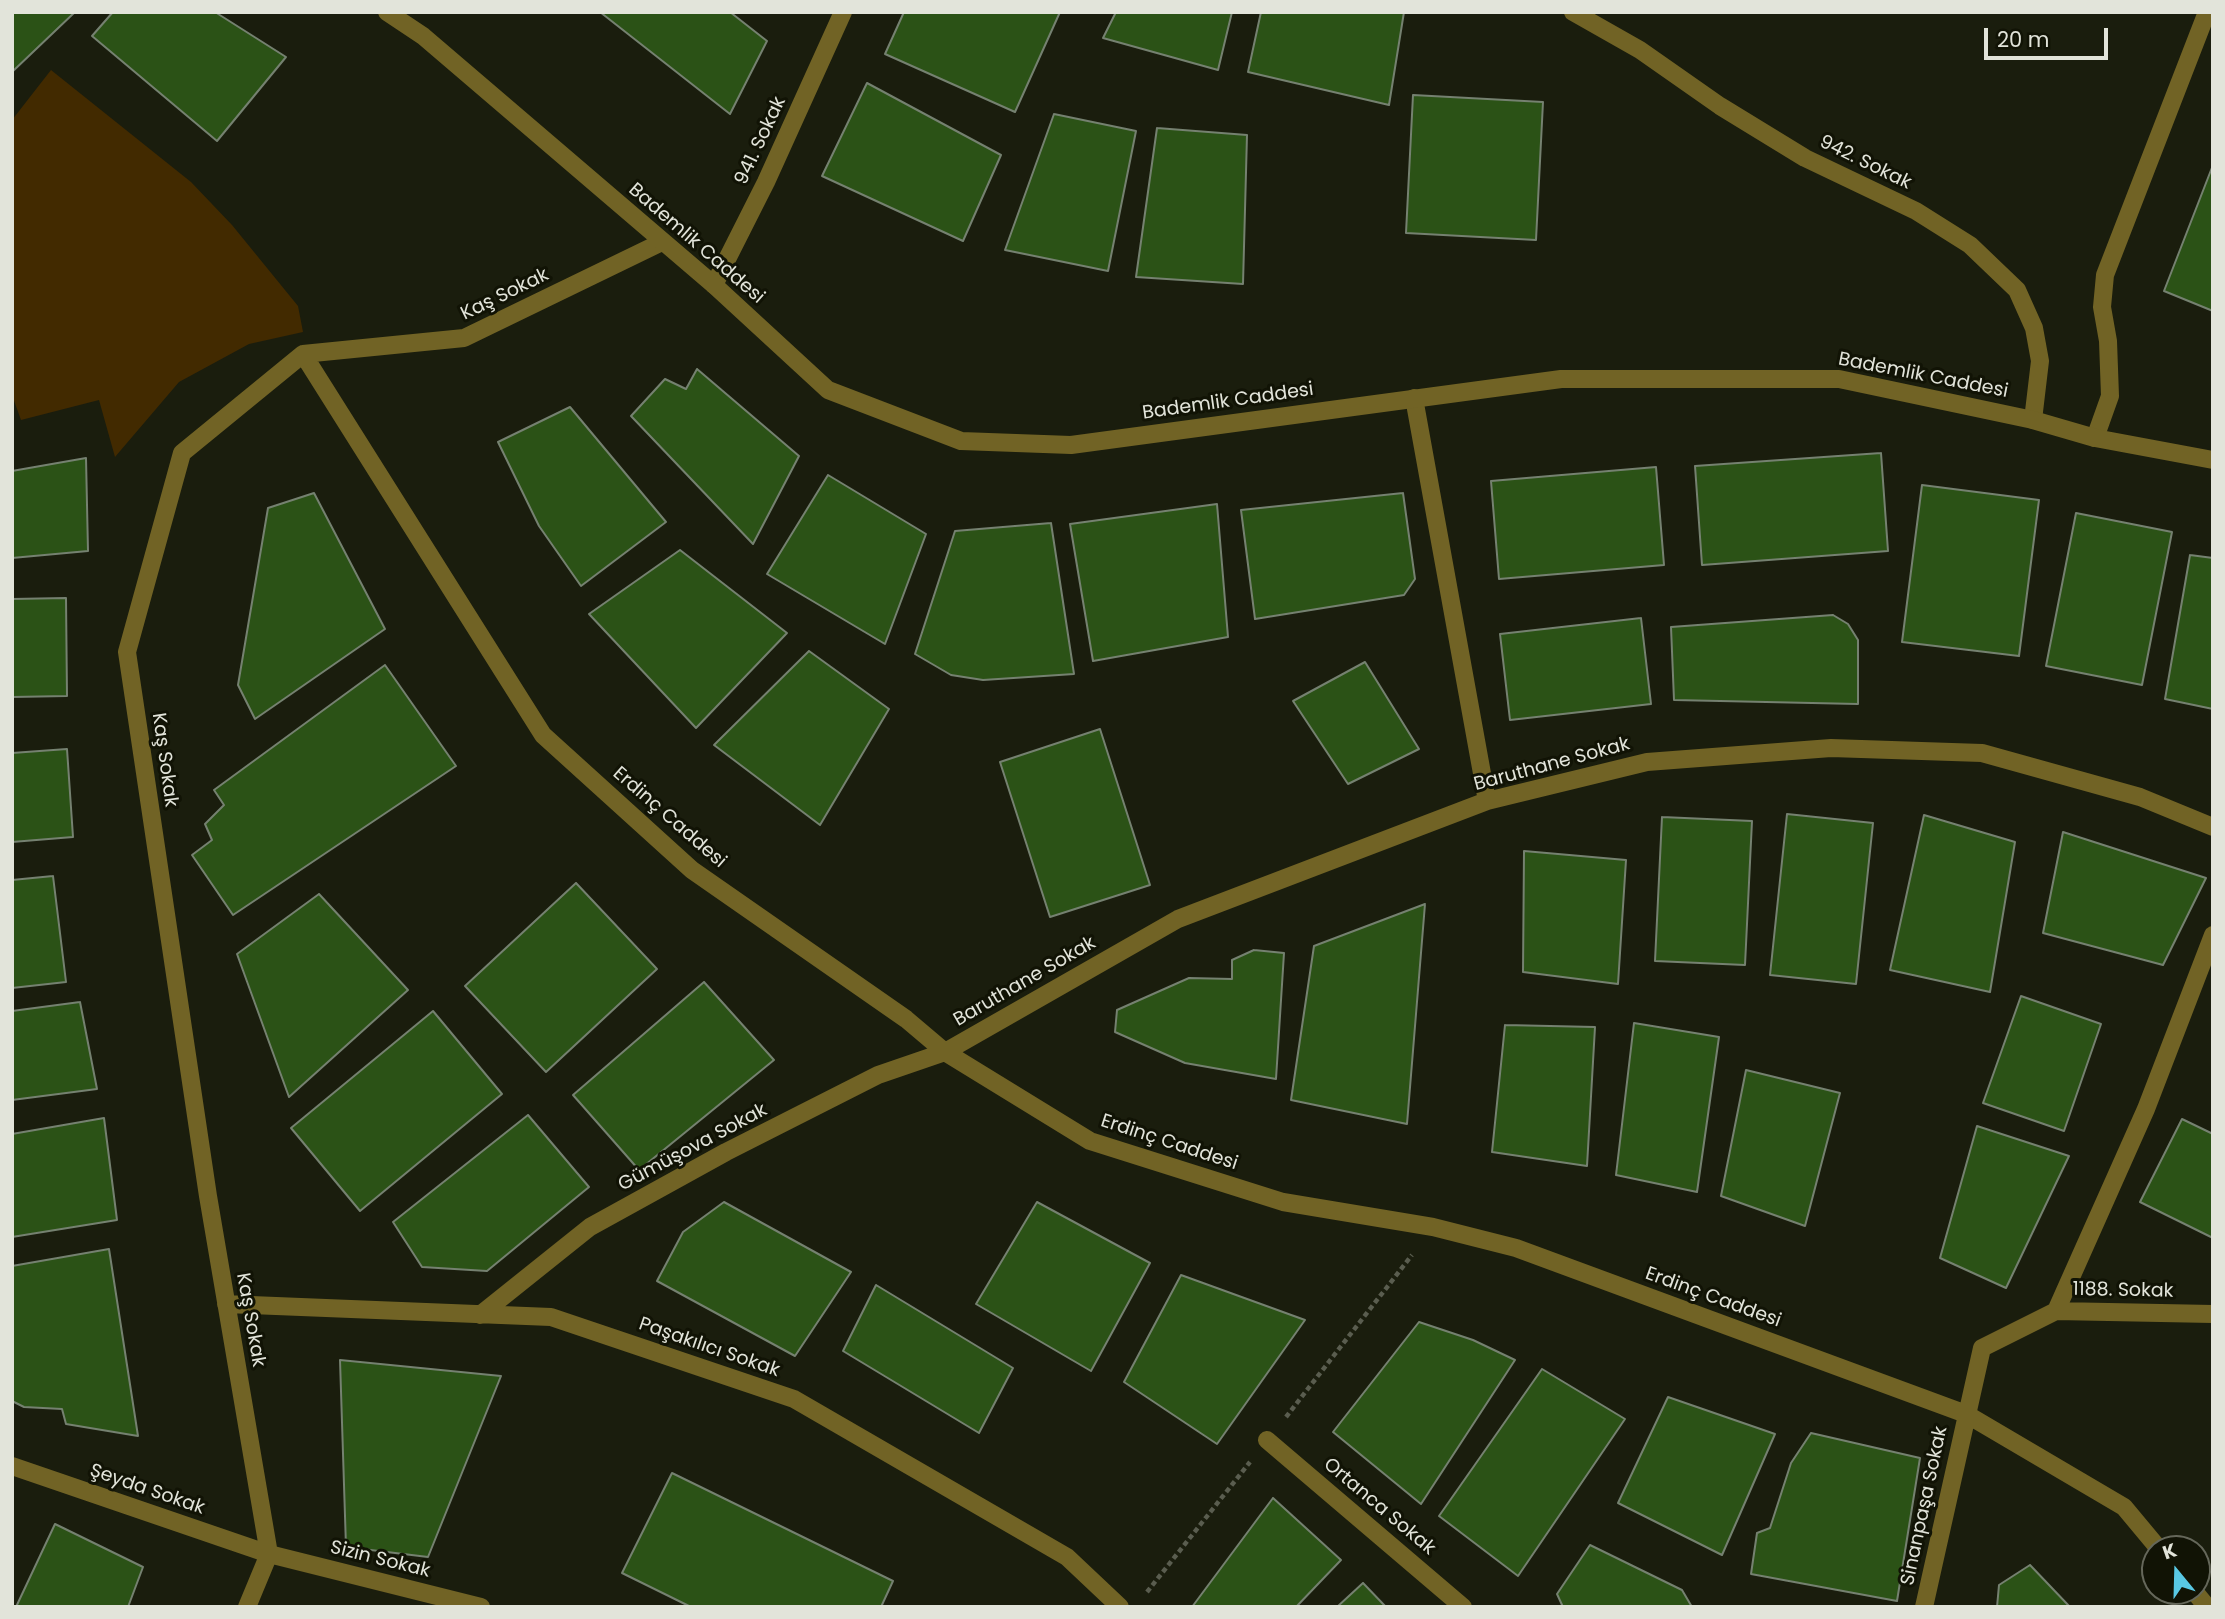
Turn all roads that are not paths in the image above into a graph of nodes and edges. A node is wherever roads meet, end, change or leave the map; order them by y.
1 (387, 12) edge
2 (843, 12) edge
3 (1573, 12) edge
4 (2207, 12) edge
5 (663, 242) junction
6 (714, 285) junction
7 (303, 354) junction
8 (1414, 398) junction
9 (2034, 420) junction
10 (2095, 438) junction
11 (2213, 460) edge
12 (1487, 801) junction
13 (2213, 827) edge
14 (2213, 935) edge
15 (945, 1052) junction
16 (226, 1304) junction
17 (2056, 1311) junction
18 (2213, 1314) edge
19 (480, 1315) junction
20 (1966, 1414) junction
21 (1267, 1440) dead end
22 (12, 1466) edge
23 (2147, 1535) edge
24 (269, 1554) junction
25 (247, 1607) edge
26 (481, 1607) edge
27 (1120, 1607) edge
28 (1463, 1607) edge
29 (1924, 1607) edge

1 - 5 street, Bademlik Caddesi
2 - 6 street, 941. Sokak
3 - 9 street, 942. Sokak
4 - 10 street
5 - 6 street, Bademlik Caddesi
5 - 7 street, Kaş Sokak
6 - 8 street, Bademlik Caddesi
7 - 15 street, Erdinç Caddesi
7 - 16 street, Kaş Sokak
8 - 9 street, Bademlik Caddesi
8 - 12 street
9 - 10 street, Bademlik Caddesi
10 - 11 street, Bademlik Caddesi
12 - 13 street, Baruthane Sokak
12 - 15 street, Baruthane Sokak
14 - 17 street
15 - 19 street, Gümüşova Sokak
15 - 20 street, Erdinç Caddesi
16 - 19 street, Paşakılıcı Sokak
16 - 24 street, Kaş Sokak
17 - 18 street, 1188. Sokak
17 - 20 street, 1188. Sokak
19 - 27 street, Paşakılıcı Sokak
20 - 23 street, Erdinç Caddesi
20 - 29 street, Sinanpaşa Sokak
21 - 28 street, Ortanca Sokak
22 - 24 street, Şeyda Sokak
24 - 25 street
24 - 26 street, Sizin Sokak

